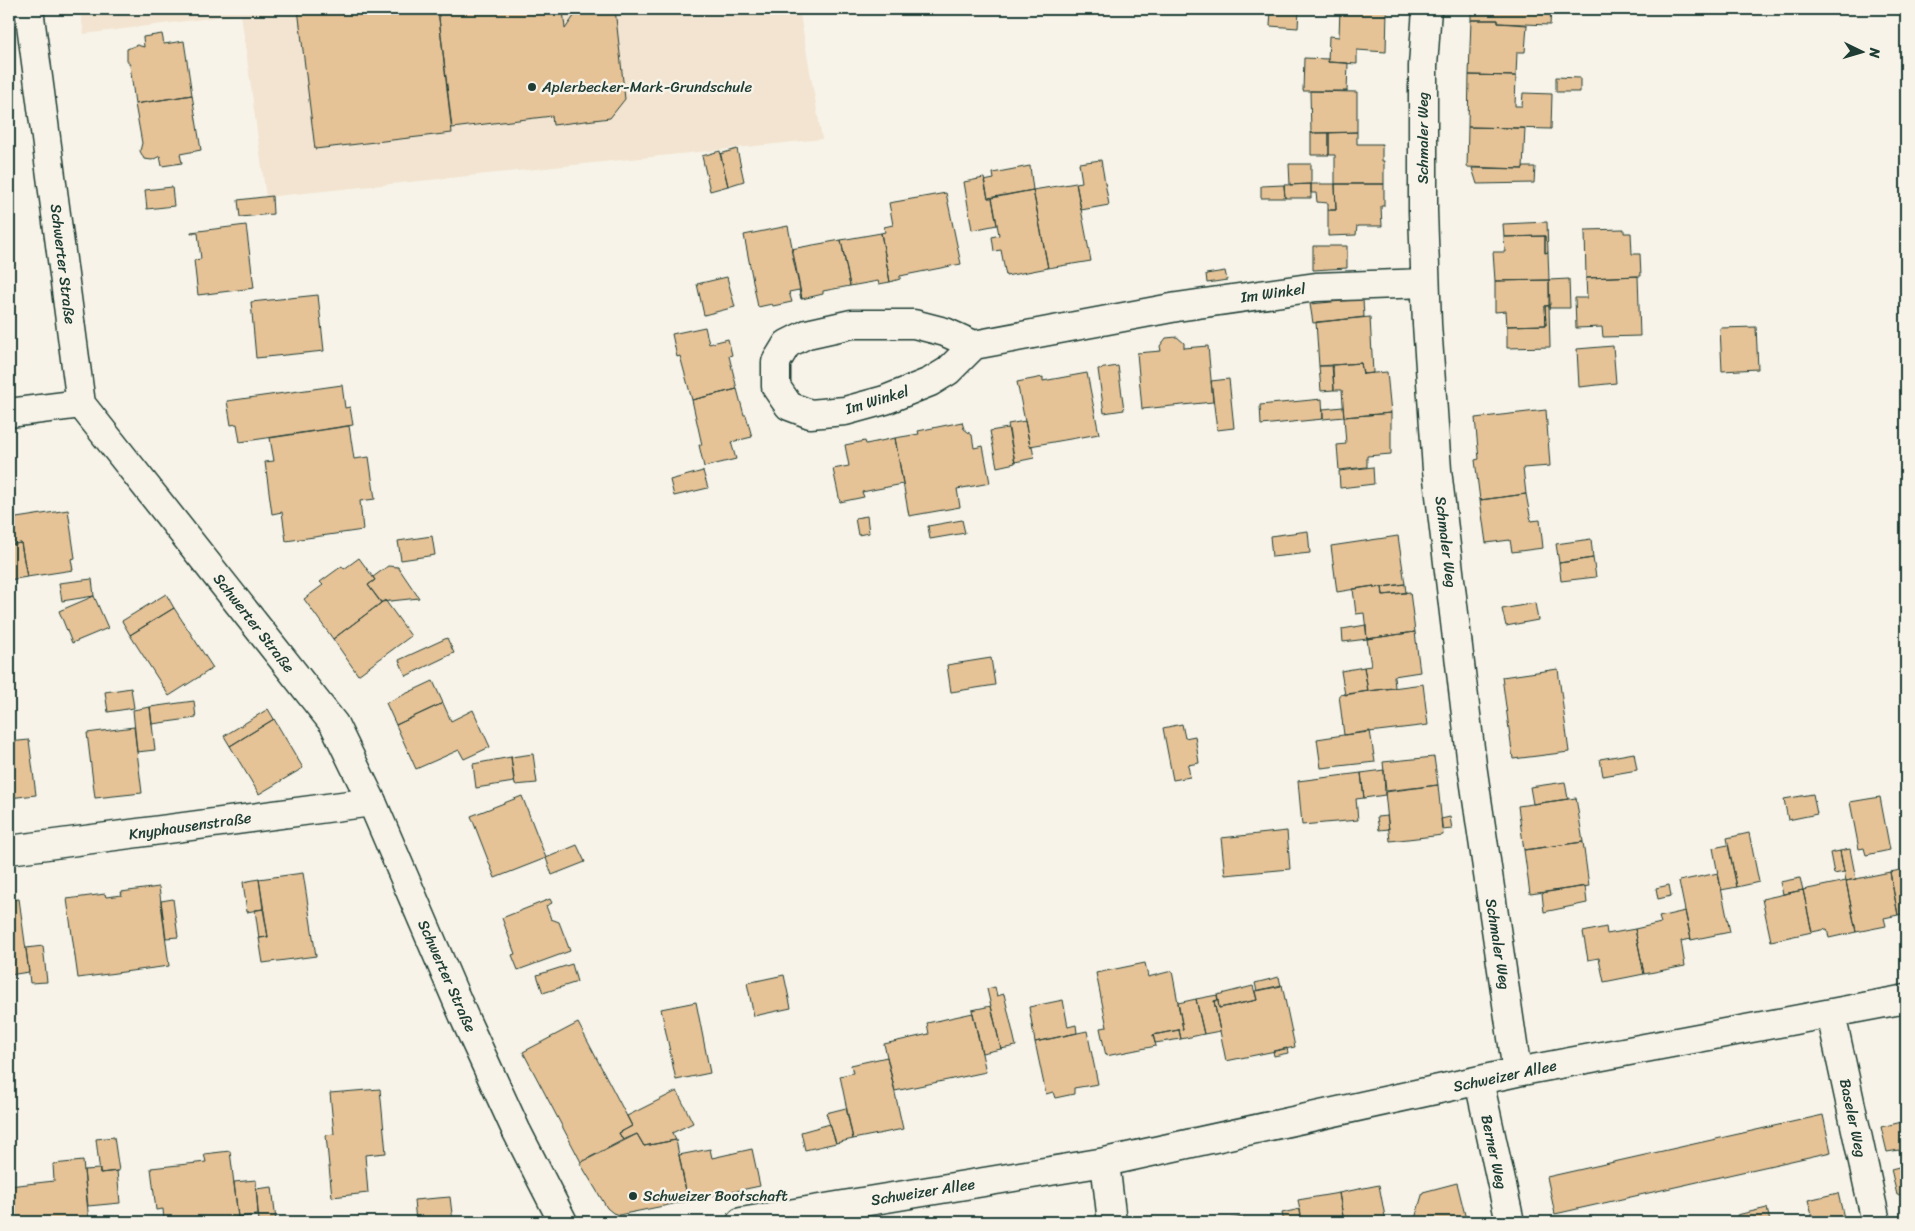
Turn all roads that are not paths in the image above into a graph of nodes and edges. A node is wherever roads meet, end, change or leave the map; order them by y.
1 (29, 9) edge
2 (1427, 9) edge
3 (1426, 283) junction
4 (974, 345) junction
5 (81, 404) junction
6 (9, 413) edge
7 (372, 802) junction
8 (9, 850) edge
9 (1906, 999) edge
10 (1831, 1014) junction
11 (1517, 1072) junction
12 (1479, 1081) junction
13 (1105, 1162) junction
14 (563, 1222) edge
15 (741, 1222) edge
16 (1112, 1222) edge
17 (1510, 1222) edge
18 (1876, 1222) edge

1 - 5 street, Schwerter Straße
2 - 3 street, Schmaler Weg
3 - 4 street, Im Winkel
3 - 11 street, Schmaler Weg
4 - 4 street, Im Winkel
5 - 6 street
5 - 7 street, Schwerter Straße
7 - 8 street, Knyphausenstraße
7 - 14 street, Schwerter Straße
9 - 10 street, Schweizer Allee
10 - 11 street, Schweizer Allee
10 - 18 street, Baseler Weg
11 - 12 street, Schweizer Allee
12 - 13 street, Schweizer Allee
12 - 17 street, Berner Weg
13 - 15 street, Schweizer Allee
13 - 16 street

